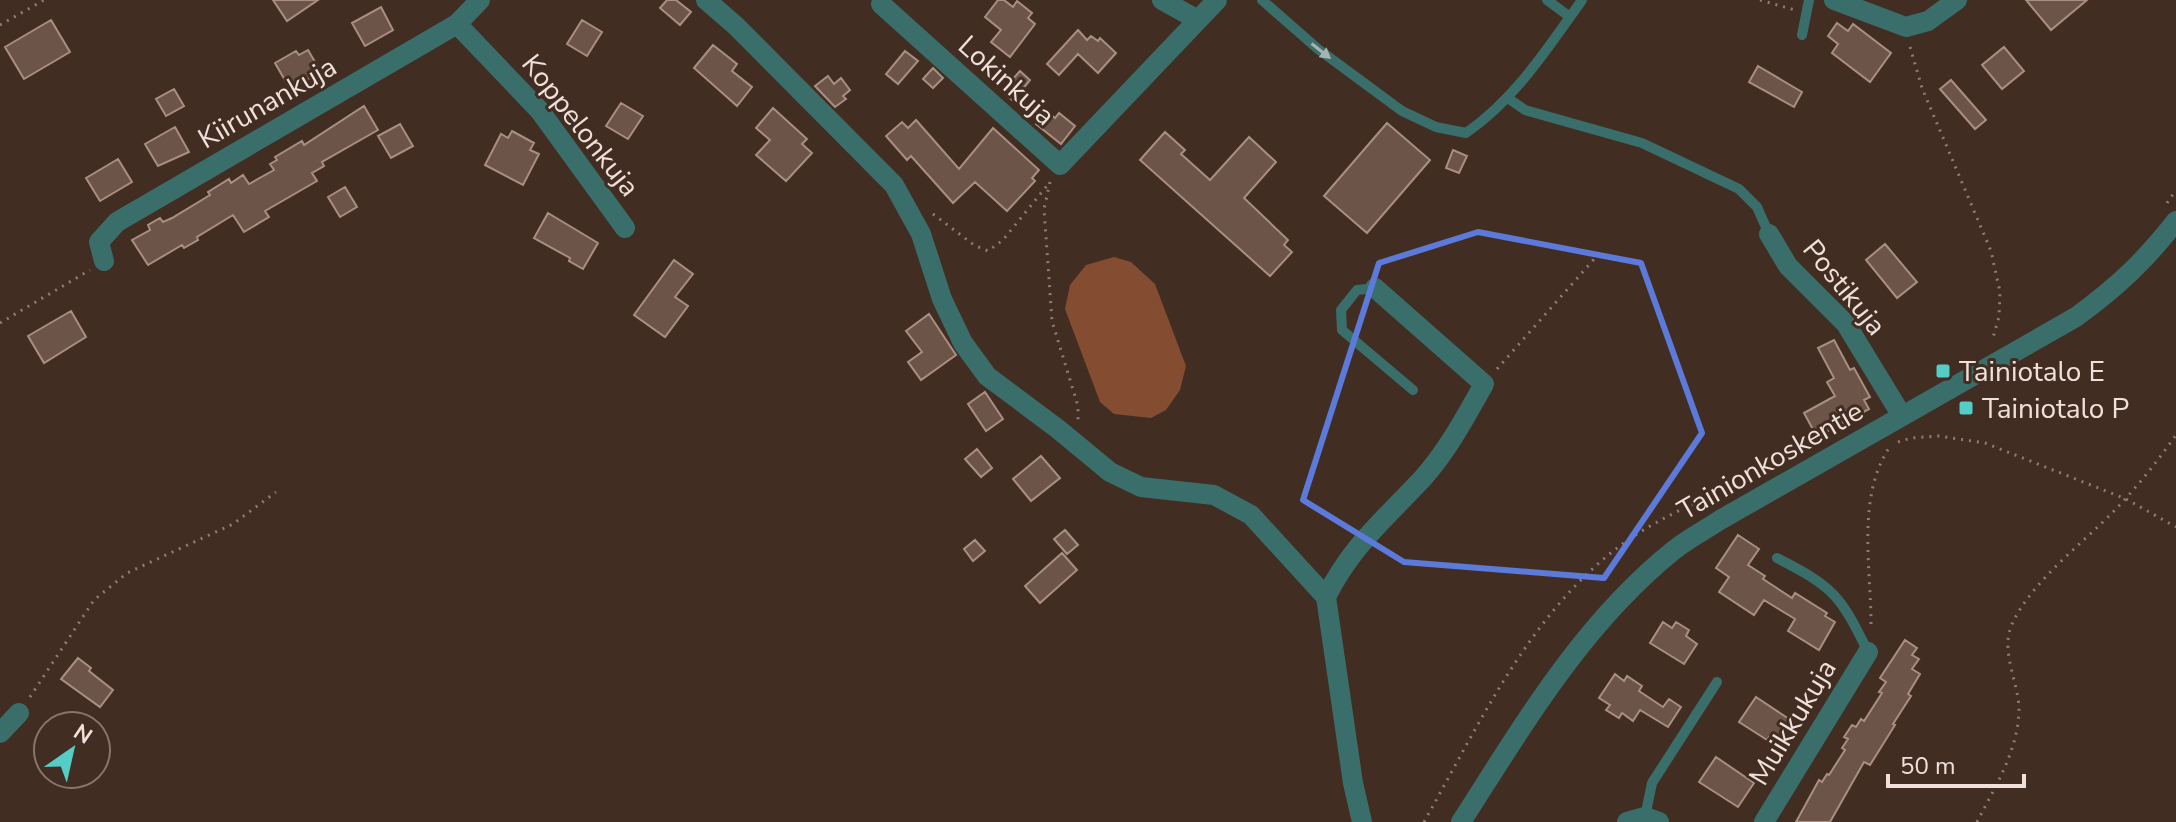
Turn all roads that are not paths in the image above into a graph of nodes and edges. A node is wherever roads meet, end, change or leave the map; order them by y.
1 (480, 0) edge
2 (706, 0) edge
3 (1162, 0) edge
4 (1217, 0) edge
5 (1262, 0) edge
6 (1547, 0) edge
7 (1582, 0) edge
8 (1809, 0) edge
9 (1834, 0) edge
10 (1957, 0) edge
11 (881, 4) dead end
12 (1570, 17) junction
13 (1198, 20) junction
14 (457, 24) junction
15 (1802, 35) dead end
16 (1509, 99) junction
17 (2176, 221) edge
18 (625, 228) dead end
19 (1769, 234) joint
20 (104, 261) road end
21 (1375, 288) joint
22 (1413, 390) dead end
23 (1902, 416) junction
24 (1777, 558) dead end
25 (1326, 597) junction
26 (1868, 652) joint
27 (1717, 682) dead end
28 (19, 713) road end
29 (0, 733) edge
30 (1644, 820) edge
31 (1362, 822) edge
32 (1461, 822) edge
33 (1764, 822) edge

1 - 14 street, Kiirunankuja
2 - 25 street
3 - 13 street
4 - 13 street
5 -> 16 lane
6 - 12 lane
7 - 12 lane
8 - 15 lane
9 - 10 street
11 - 13 street, Lokinkuja
12 - 16 lane
14 - 18 street, Koppelonkuja
14 - 20 street, Kiirunankuja
16 - 19 lane
17 - 23 street, Tainionkoskentie
19 - 23 street, Postikuja
21 - 22 lane
21 - 25 street
23 - 32 street, Tainionkoskentie
24 - 26 lane
25 - 31 street
26 - 33 street, Muikkukuja
27 - 30 lane
28 - 29 street

